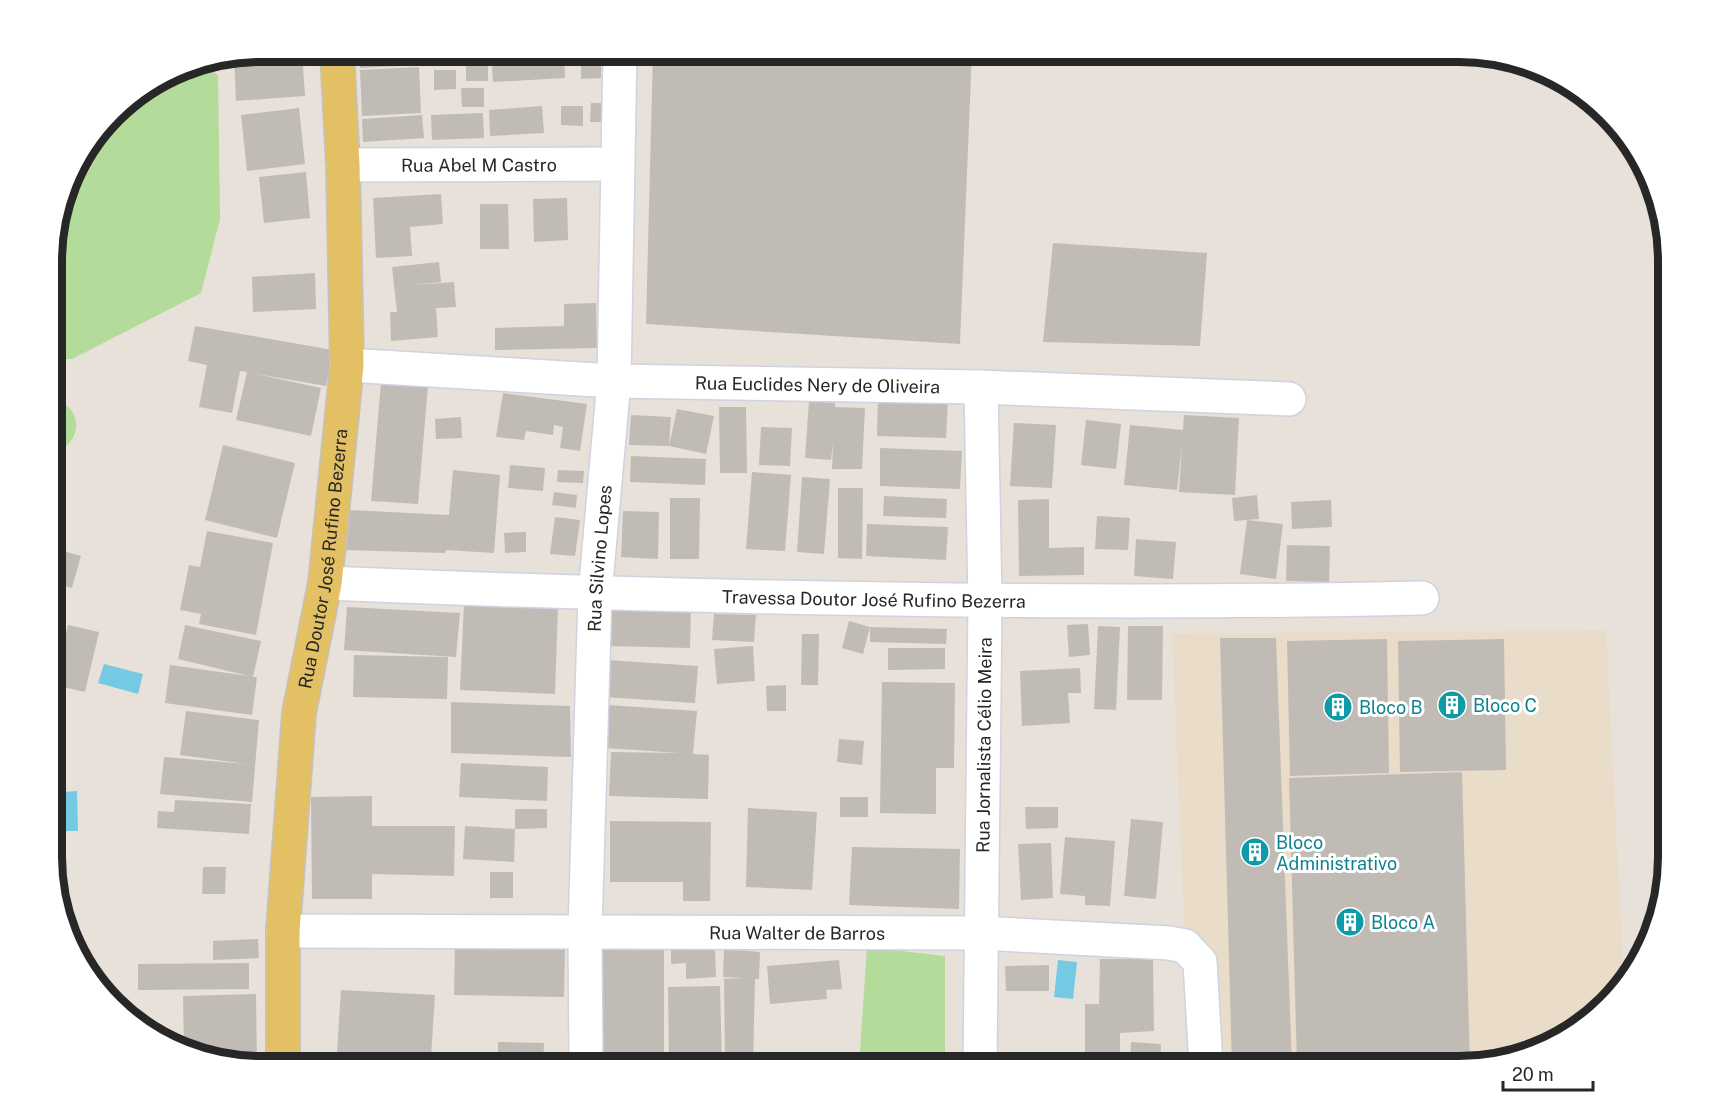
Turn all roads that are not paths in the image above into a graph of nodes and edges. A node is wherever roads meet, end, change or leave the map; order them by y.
1 (338, 62) edge
2 (620, 62) edge
3 (617, 164) junction
4 (343, 165) junction
5 (347, 365) junction
6 (614, 381) junction
7 (981, 387) junction
8 (1289, 399) dead end
9 (325, 583) junction
10 (595, 594) junction
11 (1422, 598) dead end
12 (985, 601) junction
13 (283, 931) junction
14 (585, 931) junction
15 (980, 933) junction
16 (980, 1055) edge
17 (1205, 1055) edge
18 (283, 1056) edge
19 (586, 1056) edge

1 - 4 main road, Rua Doutor José Rufino Bezerra
2 - 3 street, Rua Silvino Lopes
3 - 4 street, Rua Abel M Castro
3 - 6 street, Rua Silvino Lopes
4 - 5 main road, Rua Doutor José Rufino Bezerra
5 - 6 street, Rua Euclides Nery de Oliveira
5 - 9 main road, Rua Doutor José Rufino Bezerra
6 - 7 street, Rua Euclides Nery de Oliveira
6 - 10 street, Rua Silvino Lopes
7 - 8 street, Rua Euclides Nery de Oliveira
7 - 12 street, Rua Jornalista Célio Meira
9 - 10 street, Travessa Doutor José Rufino Bezerra
9 - 13 main road, Rua Doutor José Rufino Bezerra
10 - 12 street, Travessa Doutor José Rufino Bezerra
10 - 14 street, Rua Silvino Lopes
11 - 12 street, Travessa Doutor José Rufino Bezerra
12 - 15 street, Rua Jornalista Célio Meira
13 - 14 street, Rua Walter de Barros
13 - 18 main road, Rua Doutor José Rufino Bezerra
14 - 15 street, Rua Walter de Barros
14 - 19 street, Rua Silvino Lopes
15 - 16 street, Rua Jornalista Célio Meira
15 - 17 street, Rua Walter de Barros

